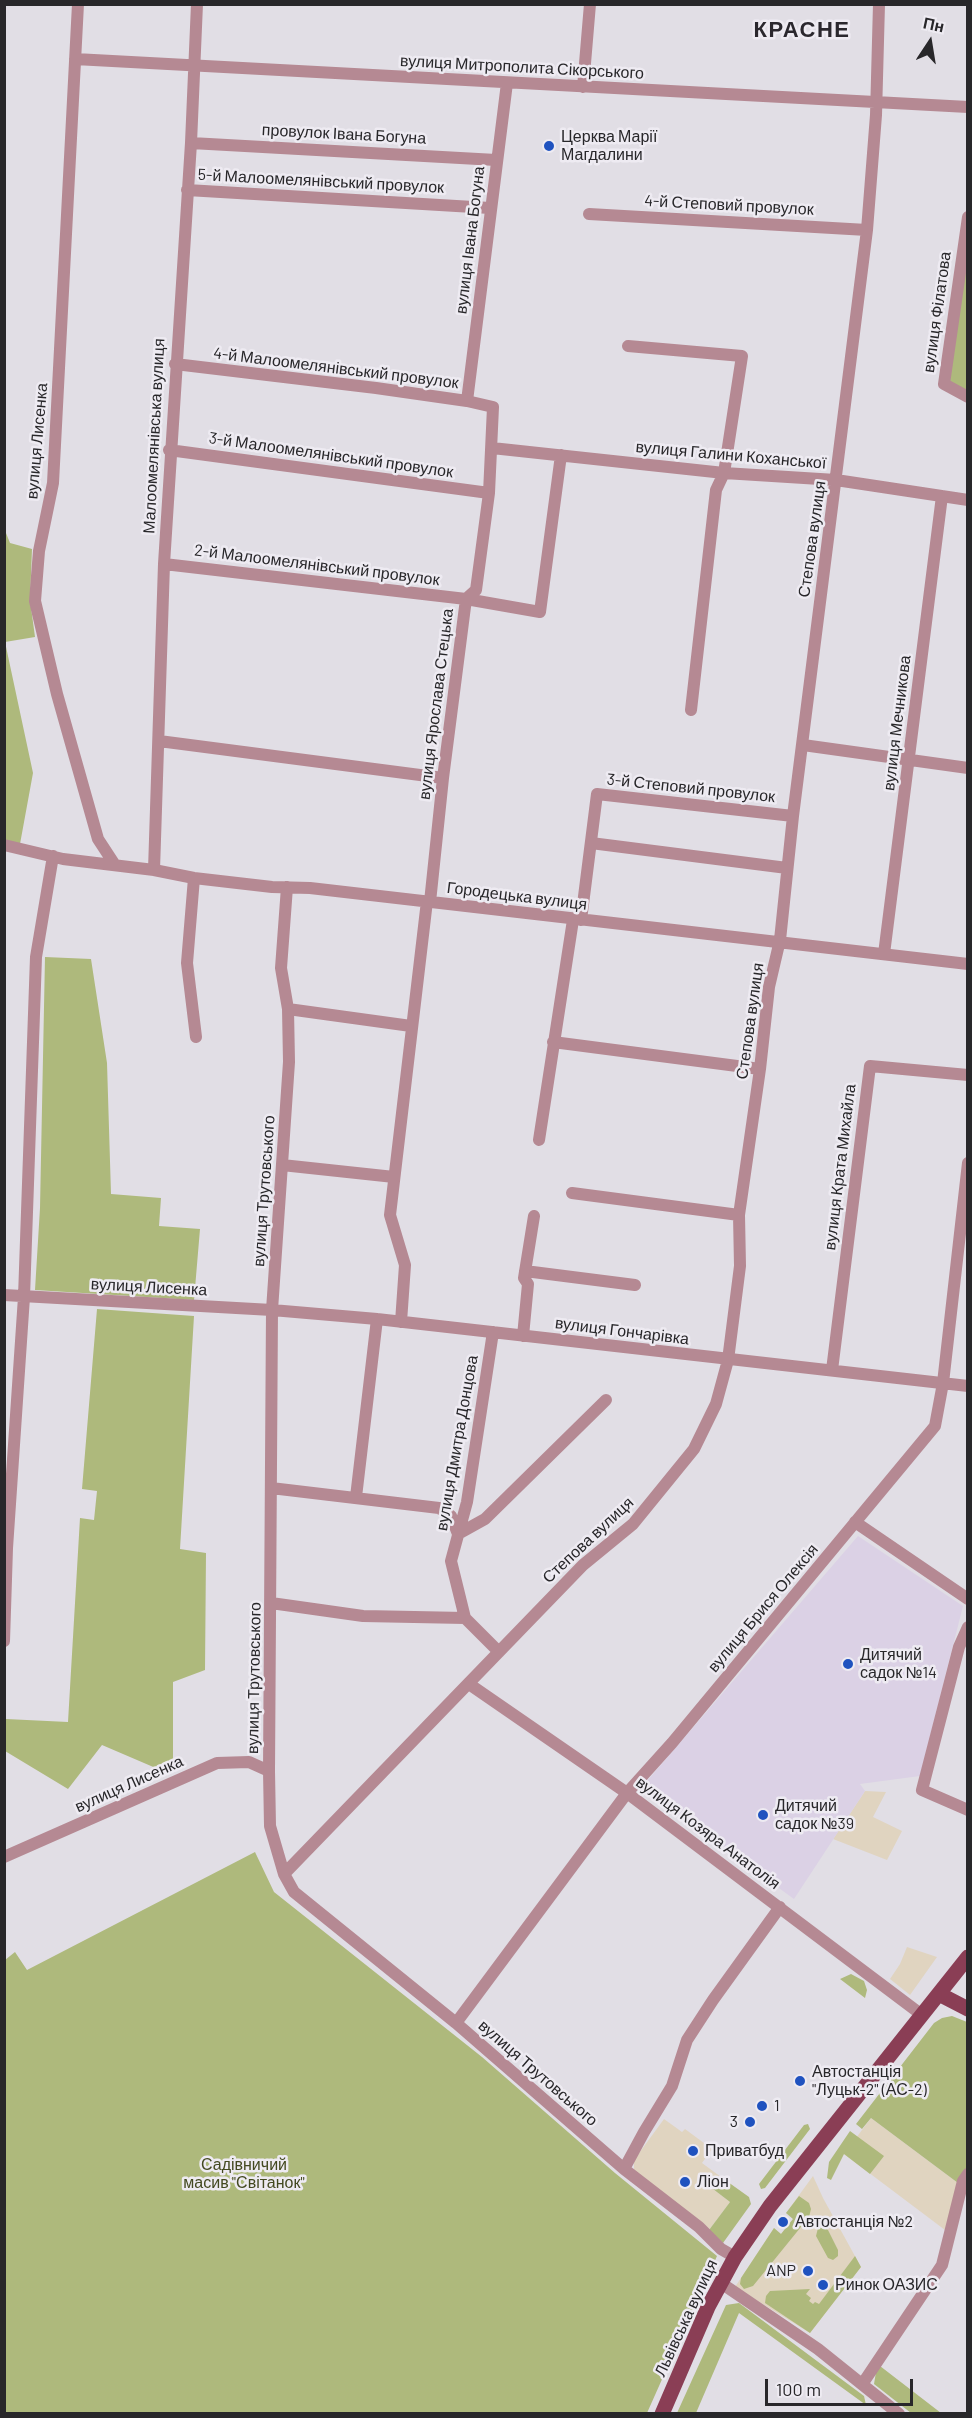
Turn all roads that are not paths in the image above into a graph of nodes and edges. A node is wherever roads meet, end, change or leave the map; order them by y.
1 (78, 4) edge
2 (197, 4) edge
3 (590, 4) edge
4 (879, 4) edge
5 (75, 59) junction
6 (194, 65) junction
7 (507, 83) junction
8 (584, 87) junction
9 (875, 104) junction
10 (968, 107) edge
11 (191, 143) junction
12 (496, 160) junction
13 (187, 190) junction
14 (490, 208) junction
15 (590, 214) dead end
16 (968, 217) edge
17 (867, 230) junction
18 (628, 345) dead end
19 (175, 364) junction
20 (968, 397) edge
21 (467, 401) junction
22 (493, 407) joint
23 (492, 448) junction
24 (169, 450) junction
25 (561, 455) junction
26 (724, 473) junction
27 (836, 480) junction
28 (489, 493) junction
29 (942, 496) junction
30 (968, 500) edge
31 (164, 564) junction
32 (466, 599) junction
33 (691, 710) dead end
34 (159, 741) junction
35 (803, 745) junction
36 (909, 759) junction
37 (968, 768) edge
38 (443, 778) junction
39 (793, 816) junction
40 (591, 843) junction
41 (4, 845) edge
42 (58, 858) junction
43 (115, 865) junction
44 (787, 868) junction
45 (154, 870) junction
46 (195, 878) junction
47 (287, 888) junction
48 (428, 902) junction
49 (577, 920) junction
50 (780, 940) junction
51 (884, 954) junction
52 (968, 964) edge
53 (288, 1009) junction
54 (411, 1026) junction
55 (196, 1037) dead end
56 (553, 1042) junction
57 (760, 1069) junction
58 (968, 1075) edge
59 (539, 1140) dead end
60 (968, 1163) edge
61 (282, 1165) junction
62 (394, 1177) junction
63 (572, 1193) dead end
64 (965, 1208) edge
65 (739, 1215) junction
66 (534, 1216) dead end
67 (525, 1271) junction
68 (635, 1285) dead end
69 (4, 1295) edge
70 (24, 1297) junction
71 (272, 1310) junction
72 (377, 1319) junction
73 (401, 1322) junction
74 (493, 1332) junction
75 (523, 1336) junction
76 (728, 1360) junction
77 (832, 1370) junction
78 (943, 1383) junction
79 (968, 1386) edge
80 (606, 1400) dead end
81 (271, 1488) junction
82 (356, 1497) junction
83 (855, 1522) junction
84 (458, 1534) junction
85 (968, 1599) edge
86 (271, 1603) junction
87 (465, 1618) junction
88 (968, 1627) edge
89 (4, 1641) edge
90 (499, 1652) junction
91 (469, 1684) junction
92 (269, 1771) junction
93 (627, 1793) junction
94 (968, 1810) edge
95 (4, 1857) edge
96 (284, 1874) junction
97 (780, 1907) junction
98 (968, 1956) edge
99 (939, 1994) junction
100 (968, 2009) edge
101 (922, 2015) junction
102 (456, 2023) junction
103 (624, 2169) junction
104 (968, 2174) edge
105 (735, 2257) junction
106 (721, 2283) junction
107 (864, 2383) junction
108 (662, 2414) edge
109 (899, 2414) edge

1 - 5 street, вулиця Лисенка
2 - 6 street, Малоомелянівська вулиця
3 - 8 street
4 - 9 street, Степова вулиця
5 - 6 street, вулиця Митрополита Сікорського
5 - 43 street, вулиця Лисенка
6 - 7 street, вулиця Митрополита Сікорського
6 - 11 street, Малоомелянівська вулиця
7 - 8 street, вулиця Митрополита Сікорського
7 - 12 street, вулиця Івана Богуна
8 - 9 street, вулиця Митрополита Сікорського
9 - 10 street, вулиця Митрополита Сікорського
9 - 17 street, Степова вулиця
11 - 12 street, провулок Івана Богуна
11 - 13 street, Малоомелянівська вулиця
12 - 14 street, вулиця Івана Богуна
13 - 14 street, 5-й Малоомелянівський провулок
13 - 19 street, Малоомелянівська вулиця
14 - 21 street, вулиця Івана Богуна
15 - 17 street, 4-й Степовий провулок
16 - 20 street, вулиця Філатова
17 - 27 street, Степова вулиця
18 - 26 street
19 - 21 street, 4-й Малоомелянівський провулок
19 - 24 street, Малоомелянівська вулиця
21 - 22 street, 4-й Малоомелянівський провулок
22 - 23 street, вулиця Ярослава Стецька
23 - 25 street, вулиця Галини Коханської
23 - 28 street, вулиця Ярослава Стецька
24 - 28 street, 3-й Малоомелянівський провулок
24 - 31 street, Малоомелянівська вулиця
25 - 26 street, вулиця Галини Коханської
25 - 32 street
26 - 27 street, вулиця Галини Коханської
26 - 33 street
27 - 29 street, вулиця Галини Коханської
27 - 35 street, Степова вулиця
28 - 32 street, вулиця Ярослава Стецька
29 - 30 street, вулиця Галини Коханської
29 - 36 street, вулиця Мечникова
31 - 32 street, 2-й Малоомелянівський провулок
31 - 34 street, Малоомелянівська вулиця
32 - 38 street, вулиця Ярослава Стецька
34 - 38 street
34 - 45 street, Малоомелянівська вулиця
35 - 36 street
35 - 39 street, Степова вулиця
36 - 37 street
36 - 51 street, вулиця Мечникова
38 - 48 street, вулиця Ярослава Стецька
39 - 40 street, 3-й Степовий провулок
39 - 44 street, Степова вулиця
40 - 44 street
40 - 49 street, 3-й Степовий провулок
41 - 42 street, Городецька вулиця
42 - 43 street, Городецька вулиця
42 - 70 street
43 - 45 street, Городецька вулиця
44 - 50 street, Степова вулиця
45 - 46 street, Городецька вулиця
46 - 47 street, Городецька вулиця
46 - 55 street
47 - 48 street, Городецька вулиця
47 - 53 street, вулиця Трутовського
48 - 49 street, Городецька вулиця
48 - 54 street, вулиця Ярослава Стецька
49 - 50 street, Городецька вулиця
49 - 56 street
50 - 51 street, Городецька вулиця
50 - 57 street, Степова вулиця
51 - 52 street, Городецька вулиця
53 - 54 street
53 - 61 street, вулиця Трутовського
54 - 62 street, вулиця Ярослава Стецька
56 - 57 street
56 - 59 street
57 - 65 street, Степова вулиця
58 - 77 street, вулиця Крата Михайла
60 - 64 street, вулиця Брися Олексія
61 - 62 street
61 - 71 street, вулиця Трутовського
62 - 73 street, вулиця Ярослава Стецька
63 - 65 street
64 - 78 street, вулиця Брися Олексія
65 - 76 street, Степова вулиця
66 - 67 street
67 - 68 street
67 - 75 street
69 - 70 street, вулиця Лисенка
70 - 71 street, вулиця Лисенка
70 - 89 street
71 - 72 street, вулиця Гончарівка
71 - 81 street, вулиця Трутовського
72 - 73 street, вулиця Гончарівка
72 - 82 street
73 - 74 street, вулиця Гончарівка
74 - 75 street, вулиця Гончарівка
74 - 84 street, вулиця Дмитра Донцова
75 - 76 street, вулиця Гончарівка
76 - 77 street, вулиця Гончарівка
76 - 90 street, Степова вулиця
77 - 78 street, вулиця Гончарівка
78 - 79 street, вулиця Гончарівка
78 - 83 street, вулиця Брися Олексія
80 - 84 street
81 - 82 street
81 - 86 street, вулиця Трутовського
82 - 84 street
83 - 85 street
83 - 93 street, вулиця Брися Олексія
84 - 87 street, вулиця Дмитра Донцова
86 - 87 street
86 - 92 street, вулиця Трутовського
87 - 90 street
88 - 94 street
90 - 91 street, Степова вулиця
91 - 93 street, вулиця Козяра Анатолія
91 - 96 street, Степова вулиця
92 - 95 street, вулиця Лисенка
92 - 96 street, вулиця Трутовського
93 - 97 street, вулиця Козяра Анатолія
93 - 102 street, вулиця Брися Олексія
96 - 102 street, вулиця Трутовського
97 - 101 street, вулиця Козяра Анатолія
97 - 103 street
98 - 99 main road, Львівська вулиця
99 - 100 main road
99 - 101 main road, Львівська вулиця
101 - 105 main road, Львівська вулиця
102 - 103 street, вулиця Трутовського
103 - 105 street, вулиця Трутовського
104 - 107 street
105 - 106 main road, Львівська вулиця
106 - 107 street
106 - 108 main road, Львівська вулиця
107 - 109 street

